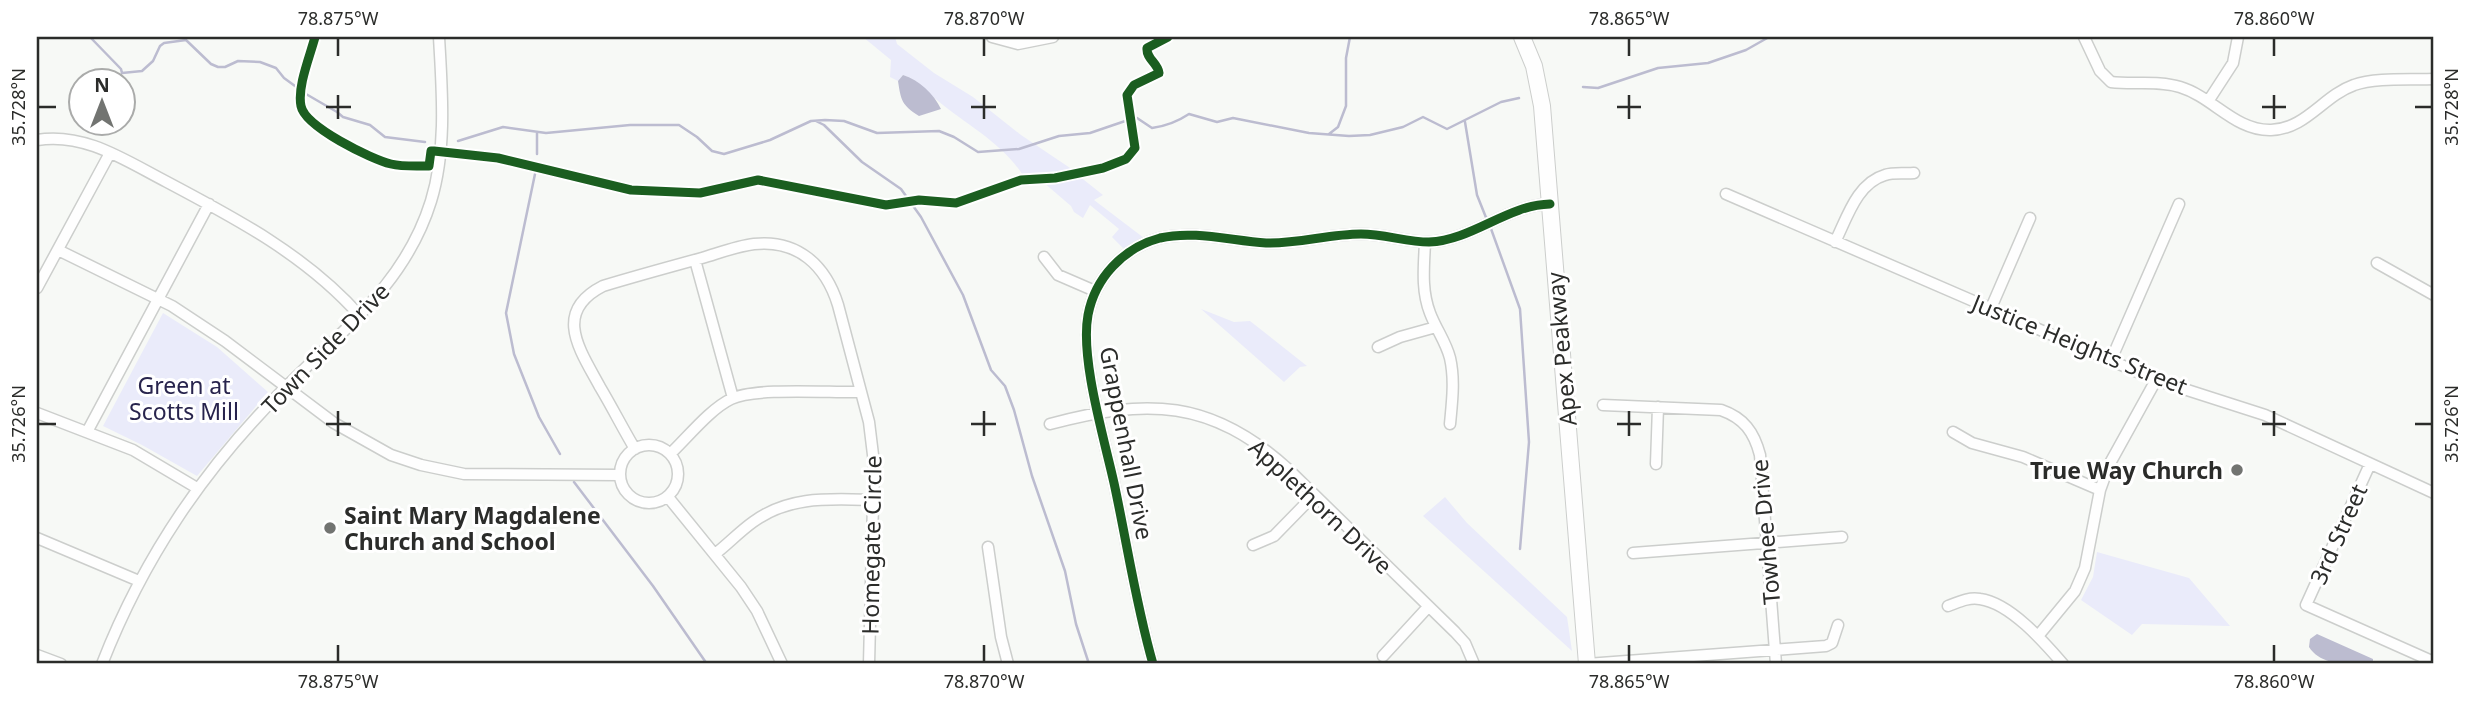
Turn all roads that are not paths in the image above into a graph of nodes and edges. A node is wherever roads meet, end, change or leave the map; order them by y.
1 (439, 37) edge
2 (992, 37) edge
3 (1053, 37) edge
4 (1522, 37) edge
5 (2084, 37) edge
6 (2238, 37) edge
7 (2434, 79) edge
8 (2209, 100) junction
9 (37, 140) edge
10 (110, 153) junction
11 (1914, 173) dead end
12 (1726, 194) dead end
13 (209, 204) junction
14 (1550, 204) junction
15 (2179, 204) dead end
16 (2029, 218) dead end
17 (1426, 242) junction
18 (1835, 242) junction
19 (58, 250) junction
20 (1044, 257) dead end
21 (695, 260) junction
22 (2377, 263) dead end
23 (37, 288) edge
24 (1095, 291) junction
25 (2434, 295) edge
26 (159, 299) junction
27 (1991, 308) junction
28 (360, 316) junction
29 (1436, 327) junction
30 (1378, 347) dead end
31 (2112, 360) junction
32 (2156, 380) junction
33 (285, 388) junction
34 (861, 392) junction
35 (733, 398) junction
36 (1603, 405) dead end
37 (1658, 407) junction
38 (37, 413) edge
39 (1099, 414) junction
40 (1450, 424) dead end
41 (1050, 425) dead end
42 (87, 432) junction
43 (1953, 432) dead end
44 (635, 449) junction
45 (670, 454) junction
46 (1656, 464) dead end
47 (2370, 464) junction
48 (620, 475) junction
49 (197, 488) junction
50 (2100, 489) junction
51 (2434, 493) edge
52 (1314, 495) junction
53 (668, 497) junction
54 (874, 500) junction
55 (1842, 537) dead end
56 (37, 538) edge
57 (1766, 543) junction
58 (1253, 545) dead end
59 (988, 547) dead end
60 (1633, 553) dead end
61 (715, 554) junction
62 (139, 581) junction
63 (1948, 606) dead end
64 (1428, 607) junction
65 (1838, 625) dead end
66 (2038, 636) junction
67 (1774, 649) junction
68 (37, 655) edge
69 (1383, 656) dead end
70 (2434, 662) edge
71 (61, 664) edge
72 (102, 664) edge
73 (782, 664) edge
74 (869, 664) edge
75 (1009, 664) edge
76 (1153, 664) edge
77 (1475, 664) edge
78 (1587, 664) edge
79 (1776, 664) edge
80 (2063, 664) edge

1 - 28 street, Town Side Drive
2 - 3 street
4 - 14 main road, Apex Peakway
5 - 8 street
6 - 8 street
7 - 8 street
9 - 10 street
10 - 13 street
10 - 19 street
11 - 18 street
12 - 18 street, Justice Heights Street
13 - 26 street
13 - 28 street
14 - 17 street, Grappenhall Drive
14 - 78 main road, Apex Peakway
15 - 31 street
16 - 27 street
17 - 24 street, Grappenhall Drive
17 - 29 street
18 - 27 street, Justice Heights Street
19 - 23 street
19 - 26 street
20 - 24 street
21 - 34 street, Homegate Circle
21 - 35 street
21 - 44 street, Homegate Circle
22 - 25 street
24 - 39 street, Grappenhall Drive
26 - 33 street
26 - 42 street
27 - 31 street, Justice Heights Street
28 - 33 street, Town Side Drive
29 - 30 street
29 - 40 street
31 - 32 street, Justice Heights Street
32 - 47 street, Justice Heights Street
32 - 50 street
33 - 48 street
33 - 49 street, Town Side Drive
34 - 35 street
34 - 54 street, Homegate Circle
35 - 45 street
36 - 37 street, Towhee Drive
37 - 46 street
37 - 57 street, Towhee Drive
38 - 42 street
39 - 41 street, Applethorn Drive
39 - 52 street, Applethorn Drive
39 - 76 street, Grappenhall Drive
42 - 49 street
43 - 50 street
44 - 45 street
44 - 48 street
45 - 53 street
47 - 51 street, Justice Heights Street
47 - 70 street, 3rd Street
48 - 53 street
49 - 62 street, Town Side Drive
50 - 66 street
52 - 58 street
52 - 64 street, Applethorn Drive
53 - 61 street
54 - 61 street
54 - 74 street, Homegate Circle
55 - 57 street
56 - 62 street
57 - 60 street
57 - 67 street, Towhee Drive
59 - 75 street
61 - 73 street
62 - 72 street, Town Side Drive
63 - 66 street
64 - 69 street
64 - 77 street, Applethorn Drive
65 - 67 street
66 - 80 street
67 - 78 street
67 - 79 street, Towhee Drive
68 - 71 street

